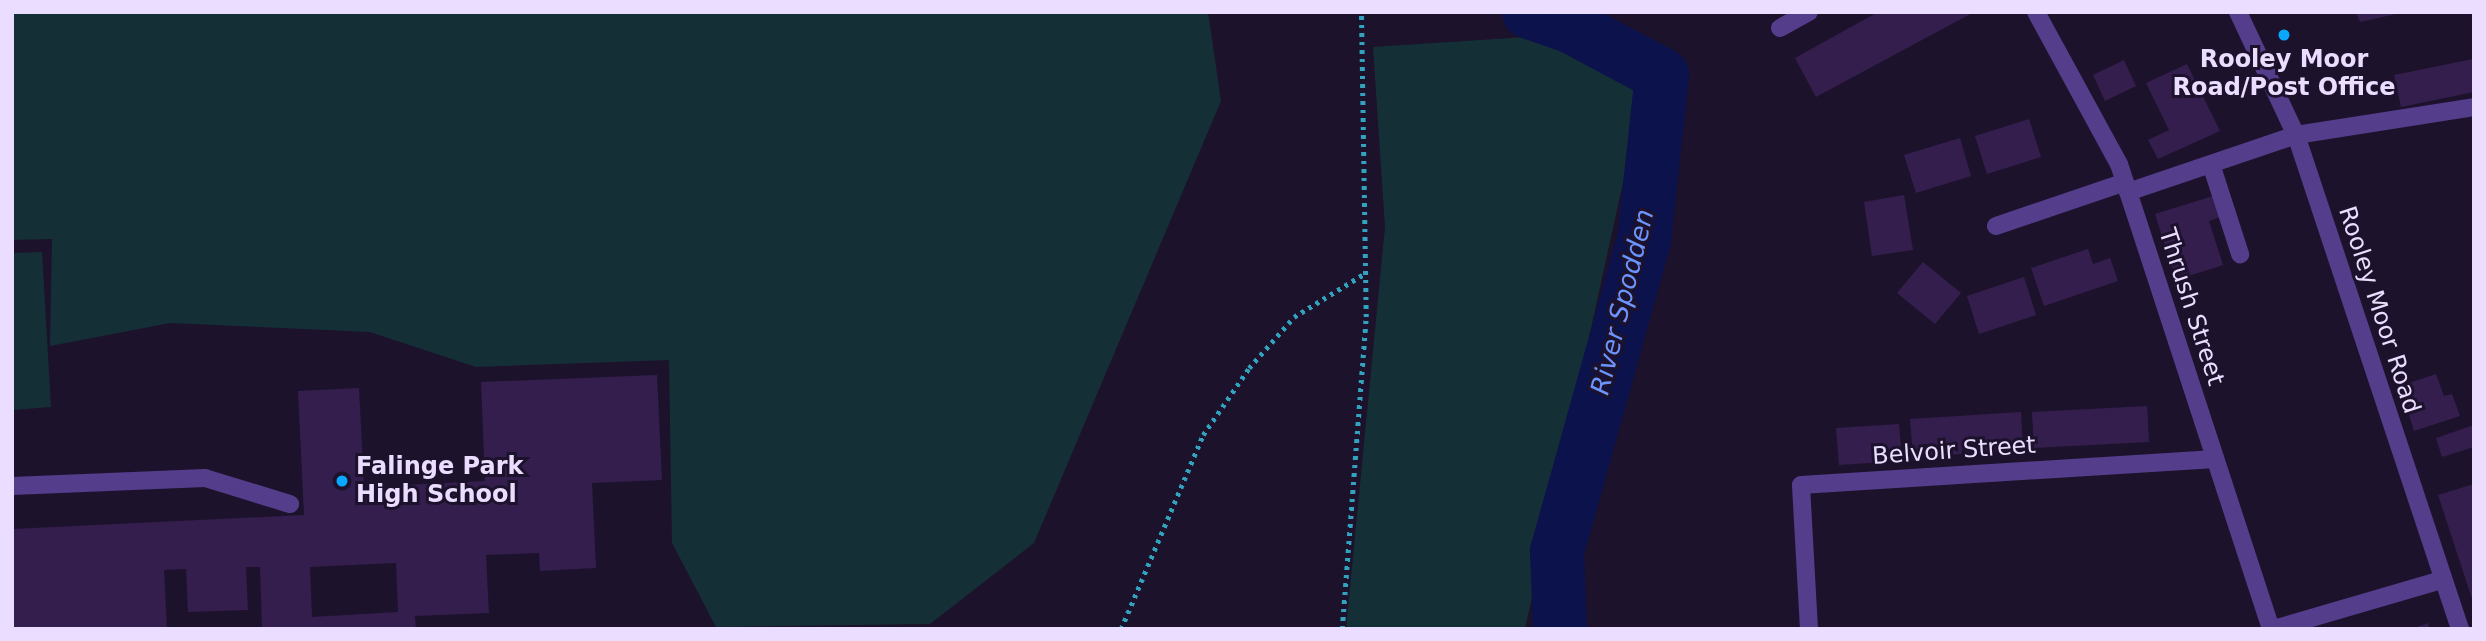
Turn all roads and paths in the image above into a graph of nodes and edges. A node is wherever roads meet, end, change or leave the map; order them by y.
1 (1361, 12) edge
2 (1809, 12) edge
3 (2036, 12) edge
4 (2238, 12) edge
5 (1780, 28) dead end
6 (2474, 107) edge
7 (2296, 135) junction
8 (2211, 164) junction
9 (2126, 187) junction
10 (1996, 226) dead end
11 (2240, 254) dead end
12 (1364, 274) junction
13 (2215, 459) junction
14 (12, 486) edge
15 (290, 504) dead end
16 (2442, 580) junction
17 (1126, 626) edge
18 (1121, 629) edge
19 (1342, 629) edge
20 (1809, 629) edge
21 (2272, 629) edge
22 (2460, 629) edge

1 - 12 path
2 - 5 street
3 - 9 street, Thrush Street
4 - 7 street, Rooley Moor Road
6 - 7 street
7 - 8 street
7 - 16 street, Rooley Moor Road
8 - 9 street
8 - 11 street
9 - 10 street
9 - 13 street, Thrush Street
12 - 17 path
12 - 19 path
13 - 20 street, Belvoir Street
13 - 21 street, Thrush Street
14 - 15 street
16 - 21 street
16 - 22 street, Rooley Moor Road
17 - 18 path

